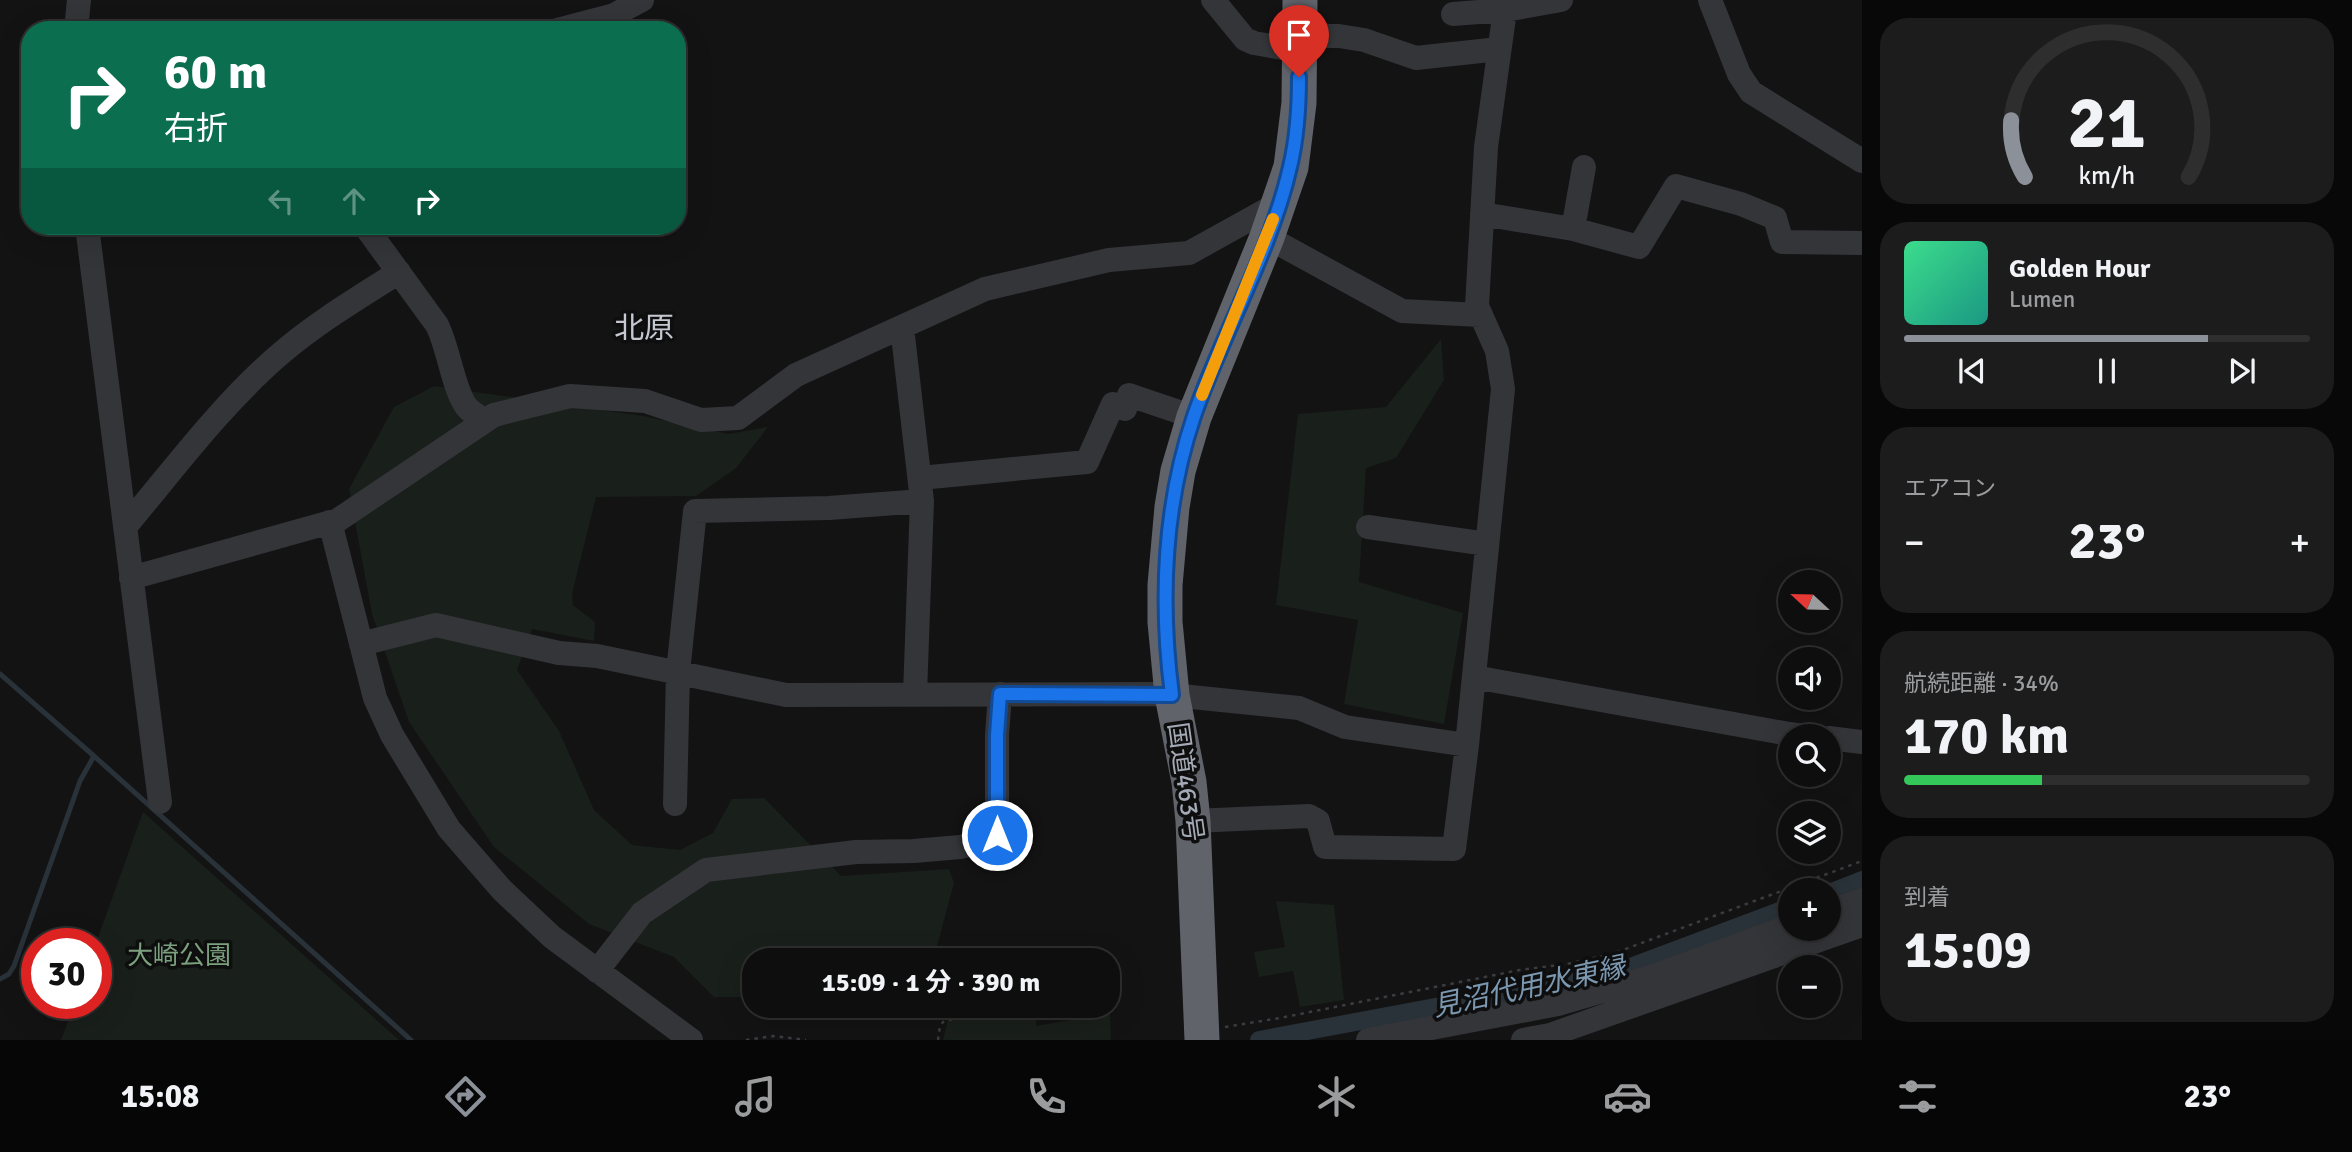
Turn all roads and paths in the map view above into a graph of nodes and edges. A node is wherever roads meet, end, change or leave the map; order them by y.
1 (79, 0) edge
2 (642, 0) edge
3 (1213, 0) edge
4 (1300, 0) edge
5 (1562, 0) edge
6 (1710, 0) edge
7 (1505, 10) junction
8 (1452, 14) dead end
9 (77, 21) edge
10 (591, 21) edge
11 (1300, 44) junction
12 (1499, 49) junction
13 (1862, 161) edge
14 (1584, 167) dead end
15 (1279, 203) junction
16 (1482, 214) junction
17 (1573, 229) junction
18 (88, 235) edge
19 (372, 235) edge
20 (1267, 237) junction
21 (1862, 243) edge
22 (399, 272) junction
23 (1480, 315) junction
24 (902, 327) junction
25 (1194, 417) junction
26 (484, 420) junction
27 (921, 490) junction
28 (330, 522) junction
29 (125, 527) junction
30 (1368, 527) dead end
31 (1487, 544) junction
32 (131, 578) junction
33 (361, 644) junction
34 (678, 672) junction
35 (1474, 677) junction
36 (915, 694) junction
37 (1000, 694) junction
38 (1172, 695) junction
39 (1778, 732) edge
40 (1841, 739) edge
41 (1862, 742) edge
42 (1467, 746) junction
43 (160, 802) dead end
44 (675, 804) dead end
45 (1193, 821) junction
46 (1862, 861) edge
47 (1862, 900) edge
48 (1841, 908) edge
49 (1862, 925) edge
50 (1778, 930) edge
51 (597, 971) junction
52 (953, 1018) edge
53 (1207, 1034) edge
54 (691, 1040) edge
55 (746, 1040) edge
56 (806, 1040) edge
57 (938, 1040) edge
58 (1368, 1040) edge
59 (1523, 1040) edge

1 - 9 street
2 - 10 street
3 - 11 street
4 - 11 highway, 国道463号
5 - 7 street
6 - 13 street
7 - 8 street
7 - 12 street
11 - 12 street
11 - 15 highway, 国道463号
12 - 16 street
14 - 17 street
15 - 20 highway, 国道463号
15 - 24 street
16 - 17 street
16 - 23 street
17 - 21 street
18 - 29 street
19 - 22 street
20 - 23 street
20 - 25 highway, 国道463号
22 - 26 street
22 - 29 street
23 - 31 street
24 - 26 street
24 - 27 street
25 - 27 street
25 - 38 highway, 国道463号
26 - 28 street
27 - 34 street
27 - 36 street
28 - 32 street
28 - 33 street
29 - 32 street
30 - 31 street
31 - 35 street
32 - 43 street
33 - 34 street
33 - 51 street
34 - 36 street
34 - 44 street
35 - 39 street
35 - 42 street
36 - 37 street
37 - 38 street
37 - 51 street
38 - 42 street
38 - 45 highway, 国道463号
40 - 41 street
42 - 45 street
45 - 53 highway, 国道463号
46 - 53 path
47 - 48 street
49 - 59 street
50 - 58 street
51 - 54 street
52 - 57 path
55 - 56 path

